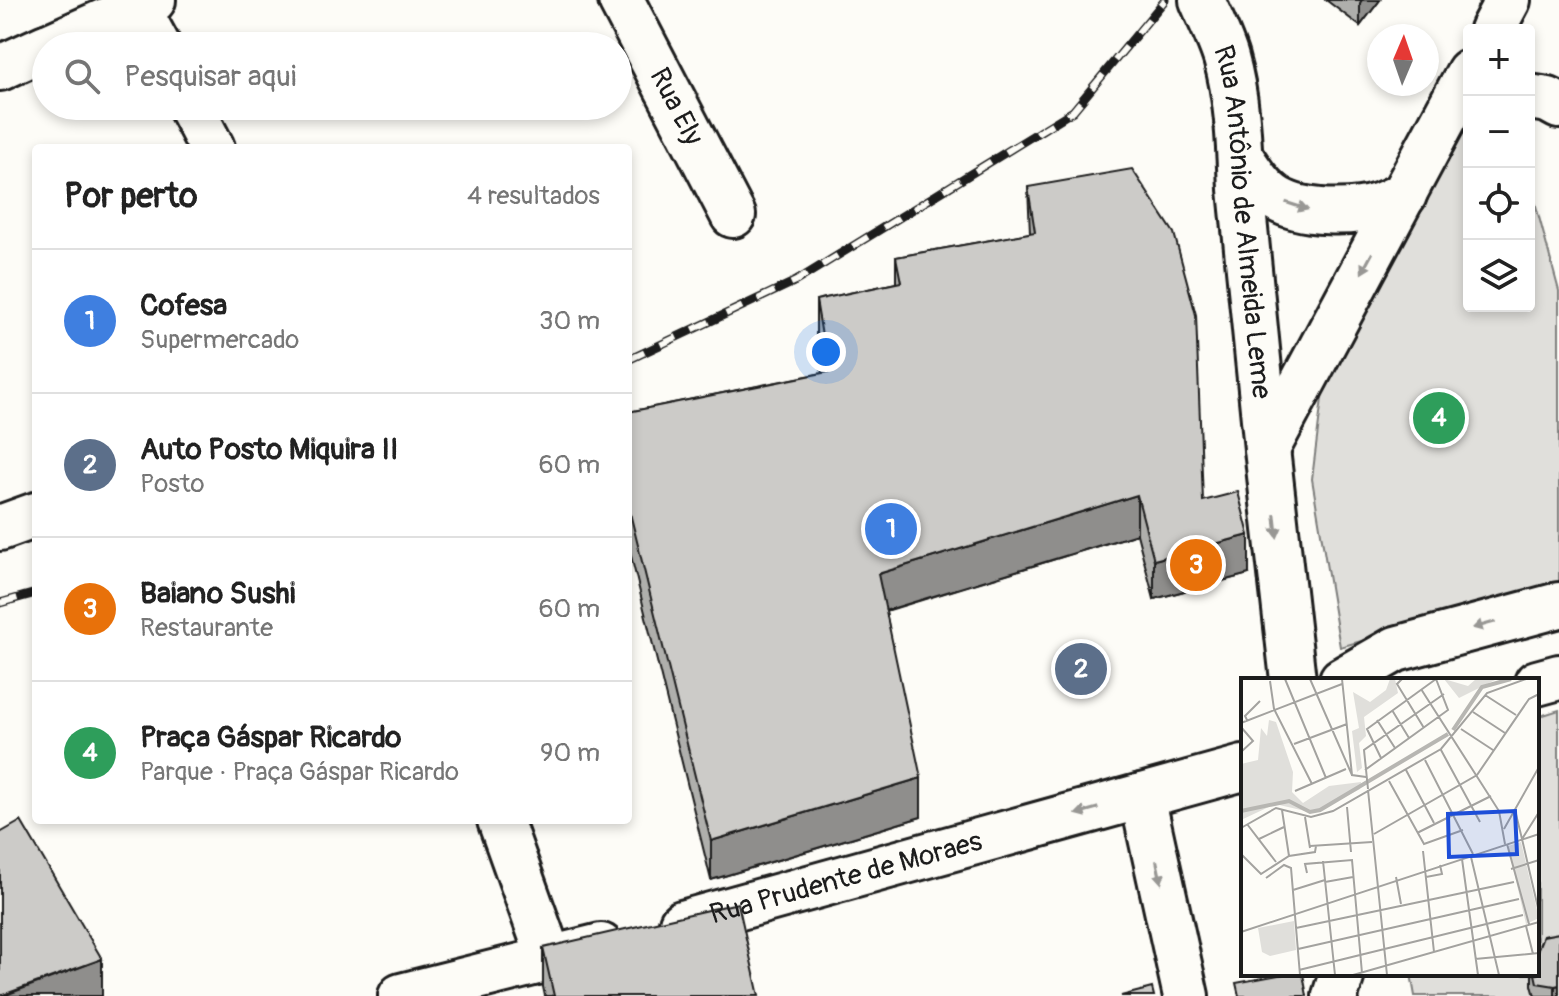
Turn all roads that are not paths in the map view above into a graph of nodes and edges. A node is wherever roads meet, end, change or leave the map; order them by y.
1 (621, 0) edge
2 (1202, 0) edge
3 (1508, 0) edge
4 (141, 2) edge
5 (1495, 24) edge
6 (78, 32) edge
7 (153, 32) edge
8 (32, 54) edge
9 (0, 68) edge
10 (1463, 90) edge
11 (1535, 98) edge
12 (1559, 106) edge
13 (197, 120) edge
14 (210, 144) edge
15 (1240, 156) junction
16 (1404, 195) junction
17 (733, 215) dead end
18 (1267, 449) junction
19 (32, 516) edge
20 (0, 528) edge
21 (1559, 605) edge
22 (1559, 677) edge
23 (1293, 678) edge
24 (1345, 678) edge
25 (1539, 682) edge
26 (1240, 770) edge
27 (1142, 796) junction
28 (501, 824) edge
29 (550, 960) junction
30 (1344, 976) edge
31 (1346, 976) edge
32 (492, 985) edge
33 (401, 996) edge
34 (1186, 996) edge
35 (1335, 996) edge
36 (1352, 996) edge

1 - 17 street, Rua Ely
2 - 15 street, Rua Antônio de Almeida Leme
3 - 5 street
4 - 6 street
4 - 7 street
8 - 9 street
10 - 16 street
11 - 12 street
13 - 14 street
15 -> 16 street
15 - 18 street, Rua Antônio de Almeida Leme
16 -> 18 street
18 -> 23 street, Rua Antônio de Almeida Leme
19 - 20 street
21 -> 24 street
22 - 25 street
26 - 27 street, Rua Prudente de Moraes
27 -> 29 street, Rua Prudente de Moraes
27 -> 34 street
28 - 29 street
29 - 32 street, Rua Prudente de Moraes
30 - 35 street
31 - 36 street
32 - 33 street, Rua Prudente de Moraes

